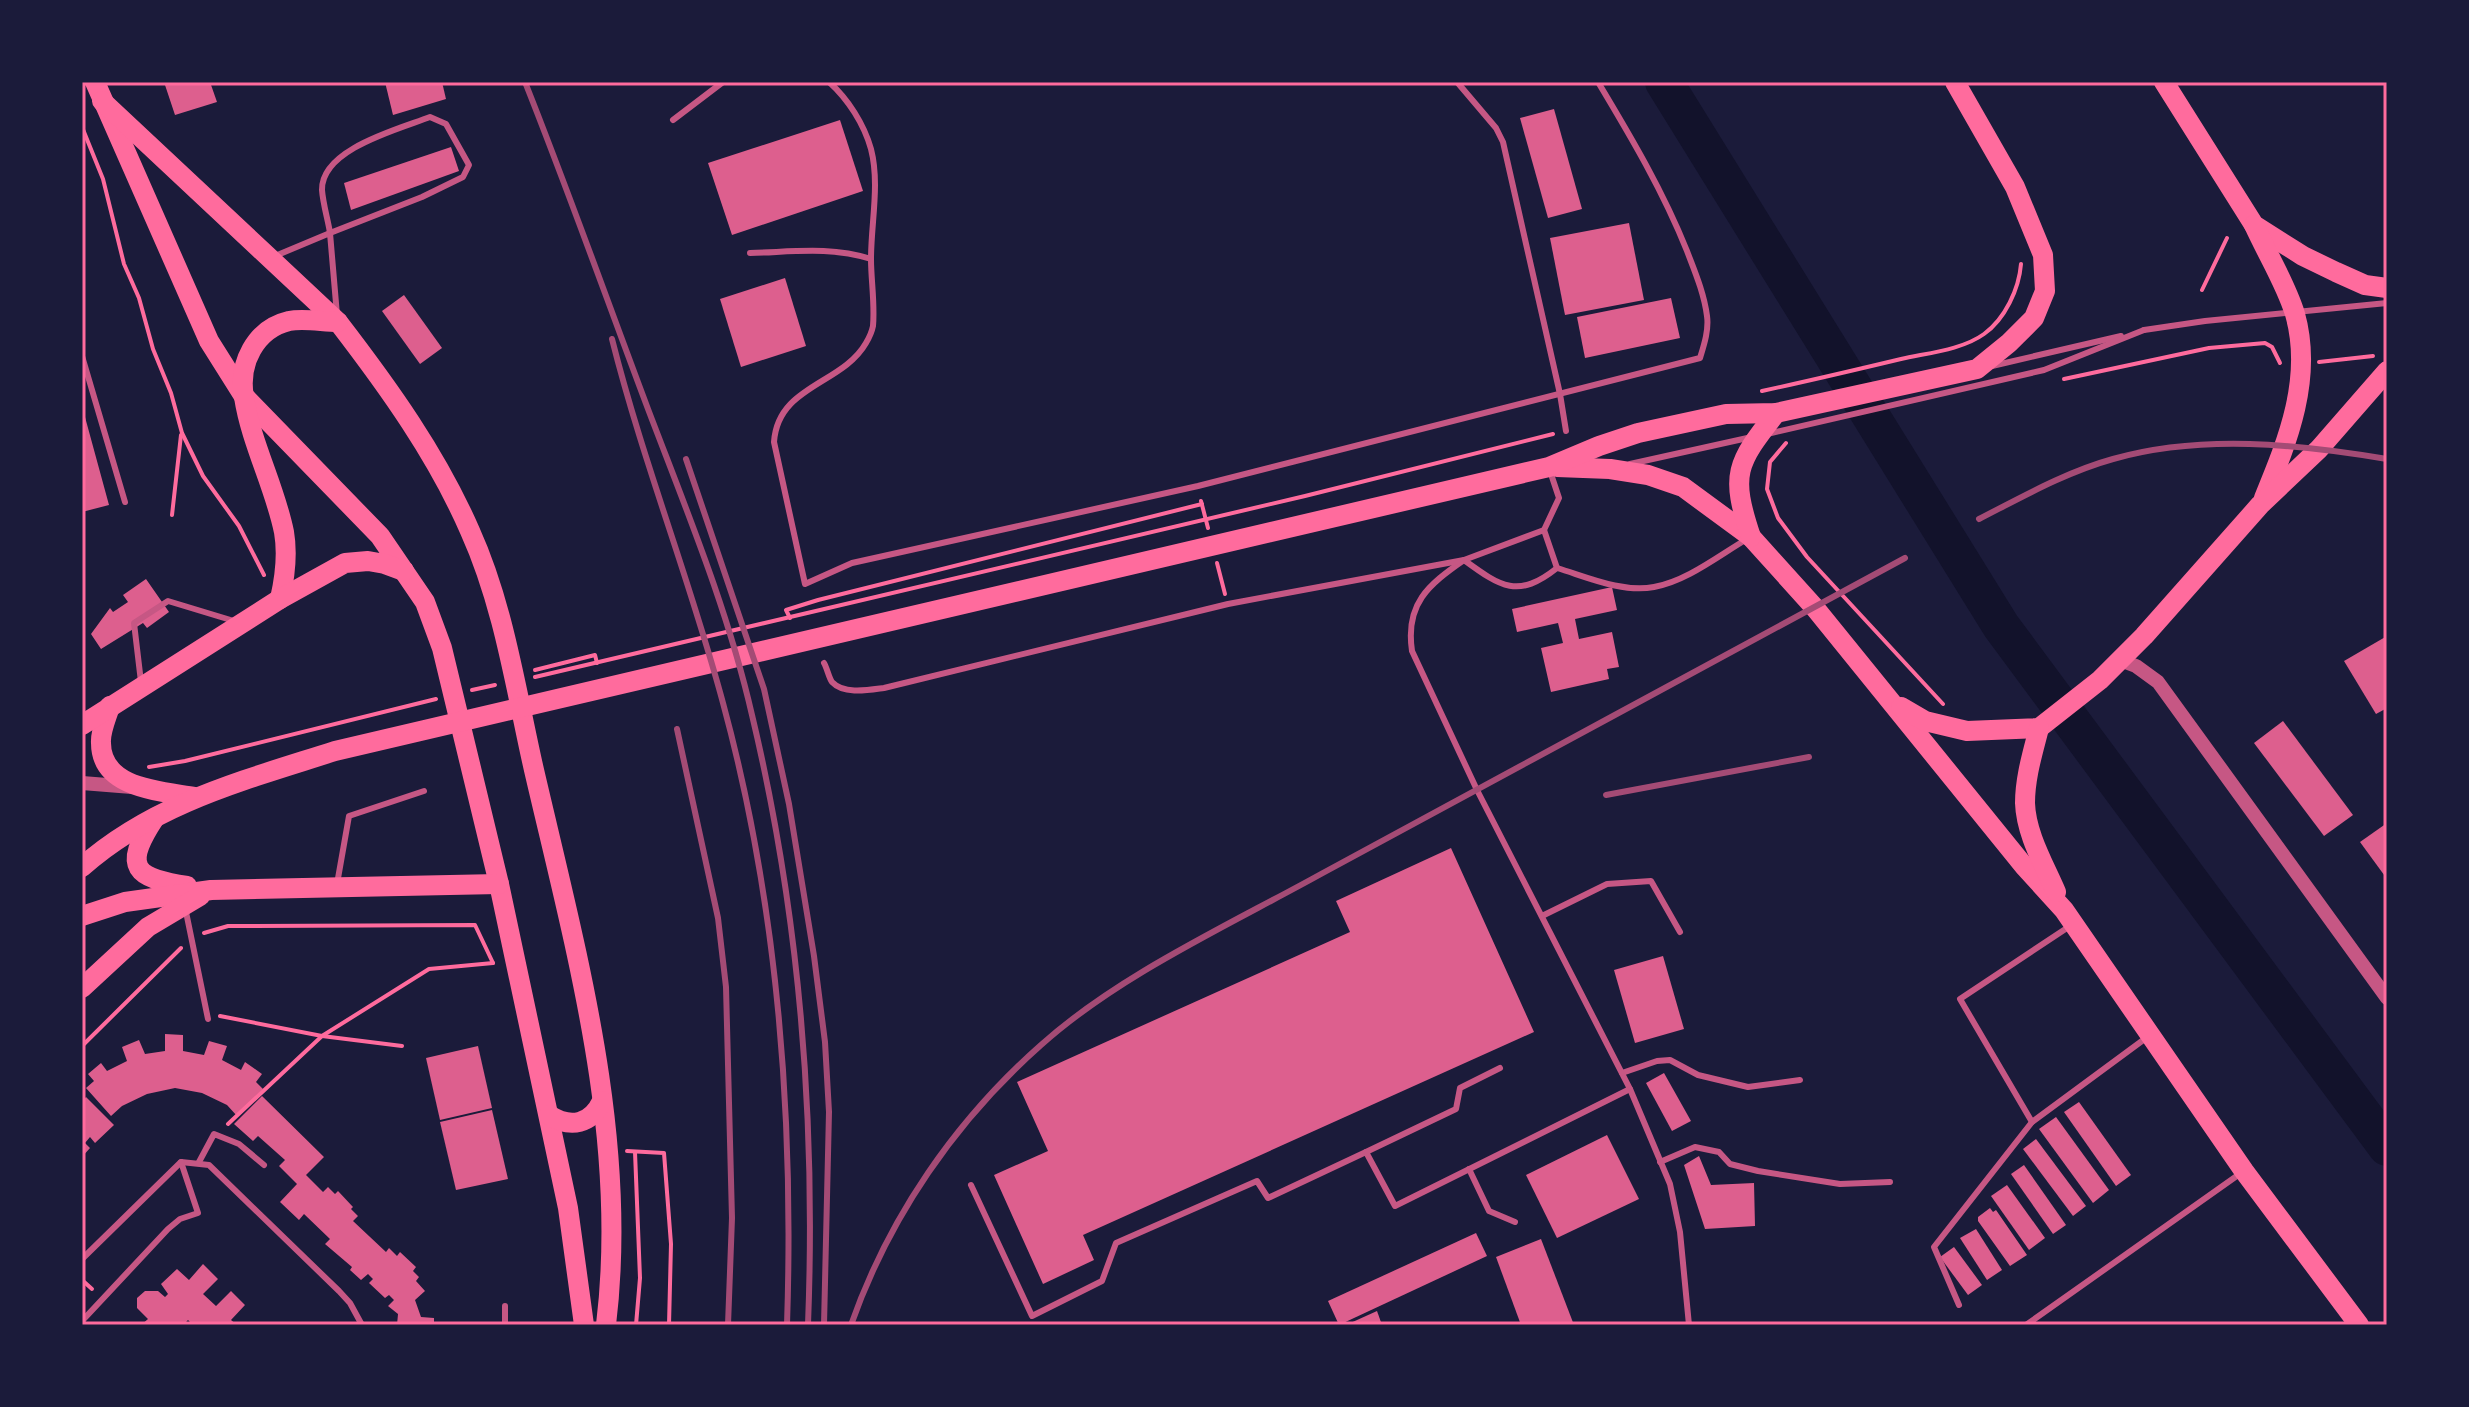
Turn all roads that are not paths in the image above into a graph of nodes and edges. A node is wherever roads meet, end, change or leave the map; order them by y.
1 (723, 82) edge
2 (829, 82) edge
3 (1457, 82) edge
4 (1598, 82) edge
5 (1955, 82) edge
6 (1972, 82) edge
7 (2164, 82) edge
8 (98, 92) edge
9 (673, 120) dead end
10 (1979, 127) junction
11 (2254, 225) junction
12 (330, 233) junction
13 (750, 253) dead end
14 (270, 258) junction
15 (871, 259) junction
16 (2387, 288) edge
17 (2387, 303) edge
18 (2294, 312) junction
19 (338, 322) junction
20 (2144, 330) junction
21 (82, 356) edge
22 (2383, 364) edge
23 (1977, 369) junction
24 (1945, 385) junction
25 (1560, 394) junction
26 (243, 395) junction
27 (1778, 422) junction
28 (1566, 431) road end
29 (1758, 436) junction
30 (1549, 467) junction
31 (1610, 469) junction
32 (125, 502) dead end
33 (2260, 505) junction
34 (1544, 530) junction
35 (1751, 537) junction
36 (1464, 560) junction
37 (1557, 568) junction
38 (404, 571) junction
39 (280, 599) junction
40 (241, 623) junction
41 (2120, 660) junction
42 (824, 663) dead end
43 (141, 687) junction
44 (1887, 698) junction
45 (110, 706) junction
46 (82, 724) edge
47 (2043, 726) junction
48 (139, 778) junction
49 (82, 783) edge
50 (424, 791) dead end
51 (195, 797) junction
52 (157, 815) junction
53 (82, 867) edge
54 (499, 884) junction
55 (337, 888) junction
56 (211, 890) junction
57 (185, 904) junction
58 (82, 916) edge
59 (1542, 916) junction
60 (2069, 917) junction
61 (1680, 932) dead end
62 (82, 988) edge
63 (2387, 998) edge
64 (208, 1019) dead end
65 (2149, 1036) junction
66 (1500, 1068) dead end
67 (1622, 1073) junction
68 (1800, 1080) dead end
69 (1630, 1089) junction
70 (602, 1101) junction
71 (549, 1115) junction
72 (2032, 1122) junction
73 (1366, 1152) junction
74 (181, 1162) junction
75 (199, 1162) junction
76 (1660, 1162) junction
77 (264, 1165) dead end
78 (1469, 1169) junction
79 (2244, 1171) junction
80 (1890, 1182) dead end
81 (971, 1185) dead end
82 (1515, 1222) dead end
83 (82, 1259) edge
84 (1959, 1305) dead end
85 (505, 1306) dead end
86 (82, 1321) edge
87 (2357, 1324) edge
88 (362, 1325) edge
89 (505, 1325) edge
90 (584, 1325) edge
91 (606, 1325) edge
92 (1689, 1325) edge
93 (2026, 1325) edge

1 - 9 lane
2 - 15 lane
3 - 25 lane
4 - 25 lane
5 - 10 main road
6 - 10 main road
7 - 11 main road
8 - 14 main road
8 - 26 main road
10 - 23 main road
11 - 16 main road
11 - 18 main road
12 - 12 lane
12 - 14 lane
12 - 19 lane
13 - 15 lane
14 - 19 main road
15 - 25 lane
17 - 18 lane
18 - 20 lane
18 - 33 main road
19 - 26 main road
19 - 70 main road
20 - 23 lane
20 - 24 lane
21 - 32 lane
22 - 33 main road
23 - 24 main road
24 - 27 main road
25 - 28 lane
26 - 38 main road
26 - 39 main road
27 - 29 main road
27 - 30 main road
29 - 31 lane
29 - 35 main road
30 - 31 main road
30 - 34 lane
30 - 51 main road
31 - 35 main road
33 - 41 main road
34 - 36 lane
34 - 37 lane
35 - 37 lane
35 - 44 main road
36 - 37 lane
36 - 42 lane
36 - 59 lane
38 - 39 main road
38 - 54 main road
39 - 40 main road
40 - 43 main road
40 - 43 lane
41 - 47 main road
41 - 63 street
43 - 45 main road
44 - 47 main road
44 - 60 main road
45 - 46 main road
45 - 48 main road
47 - 60 main road
48 - 49 street
48 - 51 main road
50 - 55 lane
51 - 52 main road
52 - 53 main road
52 - 56 main road
54 - 55 main road
54 - 71 main road
55 - 56 main road
56 - 57 main road
56 - 58 main road
57 - 62 main road
57 - 64 lane
59 - 61 lane
59 - 67 lane
60 - 65 main road
60 - 72 lane
65 - 72 lane
65 - 79 main road
66 - 73 lane
67 - 68 lane
67 - 69 lane
69 - 76 lane
69 - 78 lane
70 - 71 main road
70 - 91 main road
71 - 90 main road
72 - 84 lane
73 - 78 lane
73 - 81 lane
74 - 75 lane
74 - 83 lane
74 - 86 lane
75 - 77 lane
75 - 88 lane
76 - 80 lane
76 - 92 lane
78 - 82 lane
79 - 87 main road
79 - 93 lane
85 - 89 lane

